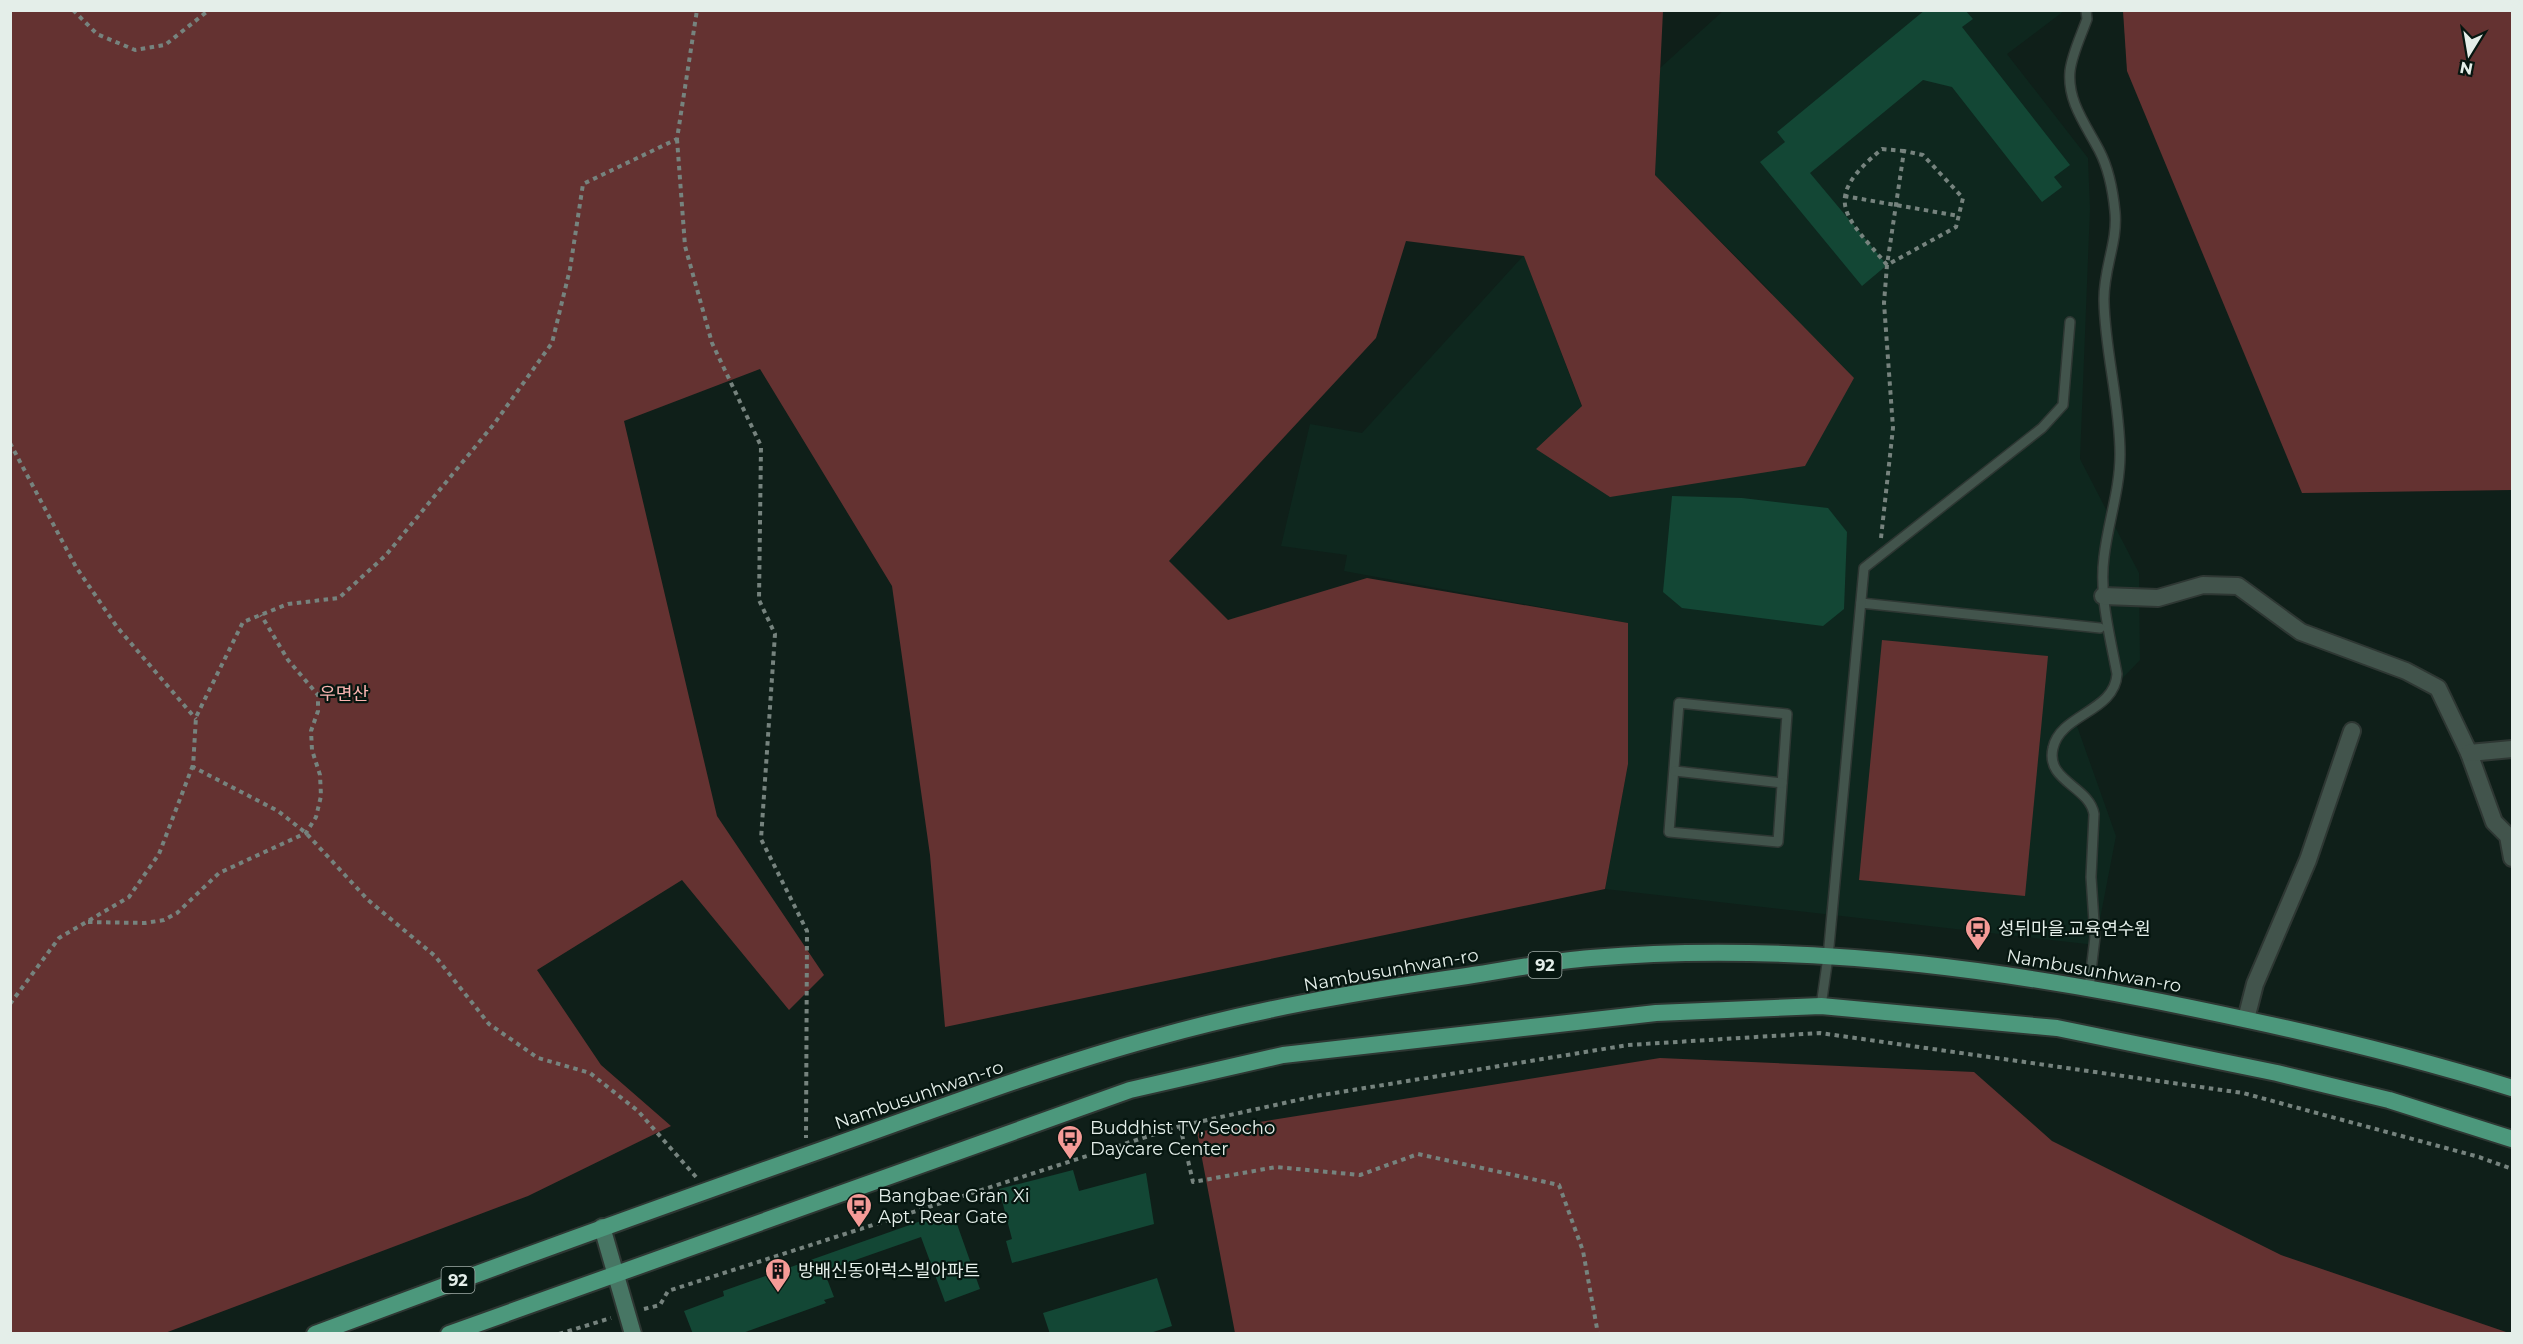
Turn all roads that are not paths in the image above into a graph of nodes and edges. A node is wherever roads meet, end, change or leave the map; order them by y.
1 (2086, 10) edge
2 (2070, 322) dead end
3 (2103, 596) junction
4 (1861, 603) junction
5 (2100, 628) dead end
6 (2352, 730) dead end
7 (2512, 749) edge
8 (2469, 753) junction
9 (1675, 771) junction
10 (1782, 783) junction
11 (2512, 858) edge
12 (1828, 957) junction
13 (2089, 988) junction
14 (1821, 1006) junction
15 (2246, 1019) junction
16 (2512, 1088) edge
17 (2512, 1138) edge
18 (602, 1227) junction
19 (615, 1274) junction
20 (315, 1334) edge
21 (449, 1334) edge
22 (633, 1334) edge

1 - 3 lane
2 - 4 lane
3 - 8 street
3 - 13 lane
4 - 5 lane
4 - 12 lane
6 - 15 street
7 - 8 street
8 - 11 street
9 - 10 lane
9 - 10 lane
9 - 10 lane
12 - 13 main road, Nambusunhwan-ro / 92
12 - 14 lane
12 - 18 main road, Nambusunhwan-ro / 92
13 - 15 main road, Nambusunhwan-ro / 92
14 - 17 main road
14 - 19 main road
15 - 16 main road, Nambusunhwan-ro / 92
18 - 19 main road
18 - 20 main road, Nambusunhwan-ro / 92
19 - 21 main road
19 - 22 main road

